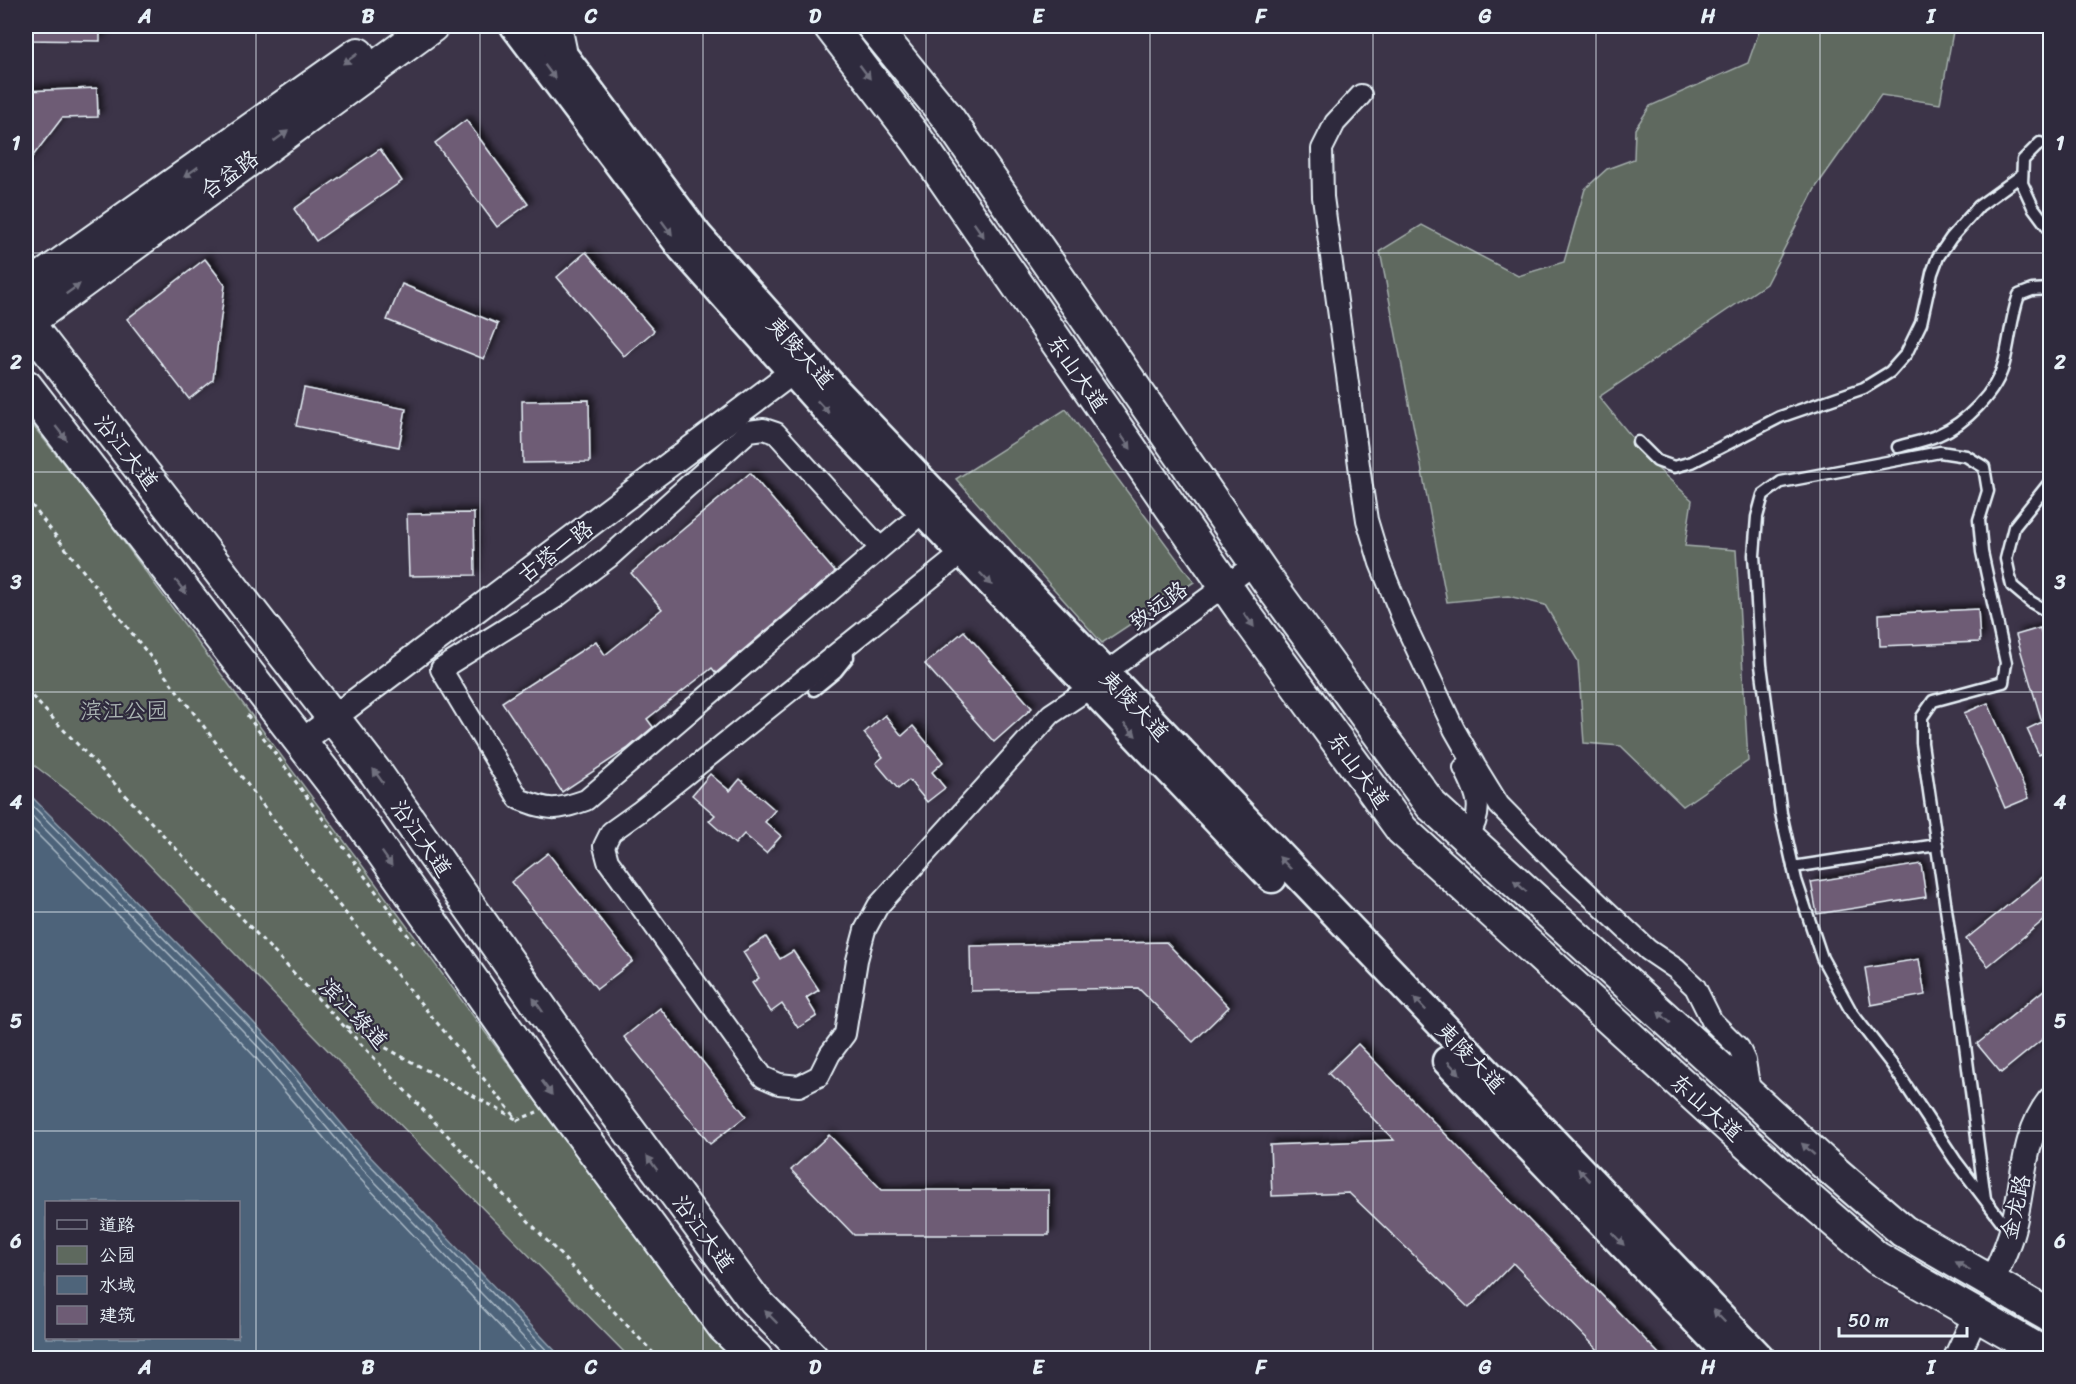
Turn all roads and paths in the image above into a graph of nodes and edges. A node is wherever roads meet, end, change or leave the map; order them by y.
1 (398, 26) edge
2 (432, 26) edge
3 (515, 26) edge
4 (541, 26) edge
5 (830, 26) edge
6 (873, 26) edge
7 (557, 38) edge
8 (1361, 95) dead end
9 (2040, 143) dead end
10 (2022, 175) junction
11 (2050, 230) edge
12 (26, 289) edge
13 (2050, 289) edge
14 (26, 322) edge
15 (800, 366) junction
16 (26, 386) edge
17 (1638, 442) dead end
18 (1898, 447) dead end
19 (2050, 482) edge
20 (26, 498) edge
21 (923, 512) junction
22 (880, 548) junction
23 (962, 553) junction
24 (1256, 563) junction
25 (1225, 585) junction
26 (2050, 613) edge
27 (847, 644) junction
28 (1097, 681) junction
29 (26, 690) edge
30 (814, 690) dead end
31 (247, 715) dead end
32 (333, 718) junction
33 (301, 742) junction
34 (1468, 754) junction
35 (1467, 838) junction
36 (1937, 845) junction
37 (1793, 867) junction
38 (421, 953) dead end
39 (342, 1023) junction
40 (1751, 1097) junction
41 (2050, 1100) edge
42 (537, 1112) dead end
43 (518, 1120) junction
44 (1985, 1199) junction
45 (2011, 1234) junction
46 (1992, 1282) junction
47 (1976, 1315) junction
48 (2050, 1316) edge
49 (2050, 1357) edge
50 (658, 1359) edge
51 (756, 1359) edge
52 (812, 1359) edge
53 (1732, 1359) edge
54 (1760, 1359) edge
55 (1956, 1359) edge

1 -> 12 main road, 合益路
14 -> 2 main road, 合益路
3 -> 15 main road, 夷陵大道
4 - 7 main road, 夷陵大道
5 -> 25 main road, 东山大道
6 - 24 main road, 东山大道
7 - 15 main road, 夷陵大道
8 - 34 street
9 - 10 lane
10 - 11 lane
10 - 17 lane
13 - 18 lane
14 - 32 main road, 沿江大道
15 -> 21 main road, 夷陵大道
15 - 28 main road, 夷陵大道
15 - 32 street, 古塔一路
16 -> 33 main road, 沿江大道
19 - 26 lane
20 - 43 path
21 - 22 street
21 - 23 main road, 夷陵大道
22 - 22 street
23 - 27 street, 致远路
23 -> 28 main road, 夷陵大道
24 - 25 street, 致远路
24 - 35 main road, 东山大道
25 - 28 street, 致远路
25 -> 47 main road, 东山大道
27 - 28 street, 致远路
27 - 30 lane
28 -> 53 main road, 夷陵大道
54 -> 28 main road, 夷陵大道
29 - 39 path, 滨江绿道
31 - 38 path
32 - 33 street, 古塔一路
52 -> 32 main road, 沿江大道
33 -> 51 main road, 沿江大道
34 - 35 street
34 - 40 street
40 -> 35 main road, 东山大道
36 - 37 lane
36 - 37 lane
36 - 44 lane
37 - 44 lane
39 - 43 path
39 - 50 path, 滨江绿道
46 -> 40 main road, 东山大道
41 - 45 street, 金龙路
42 - 43 path
44 - 45 lane
45 - 46 street, 金龙路
46 - 48 main road, 东山大道
47 - 49 main road, 东山大道
47 - 55 street

